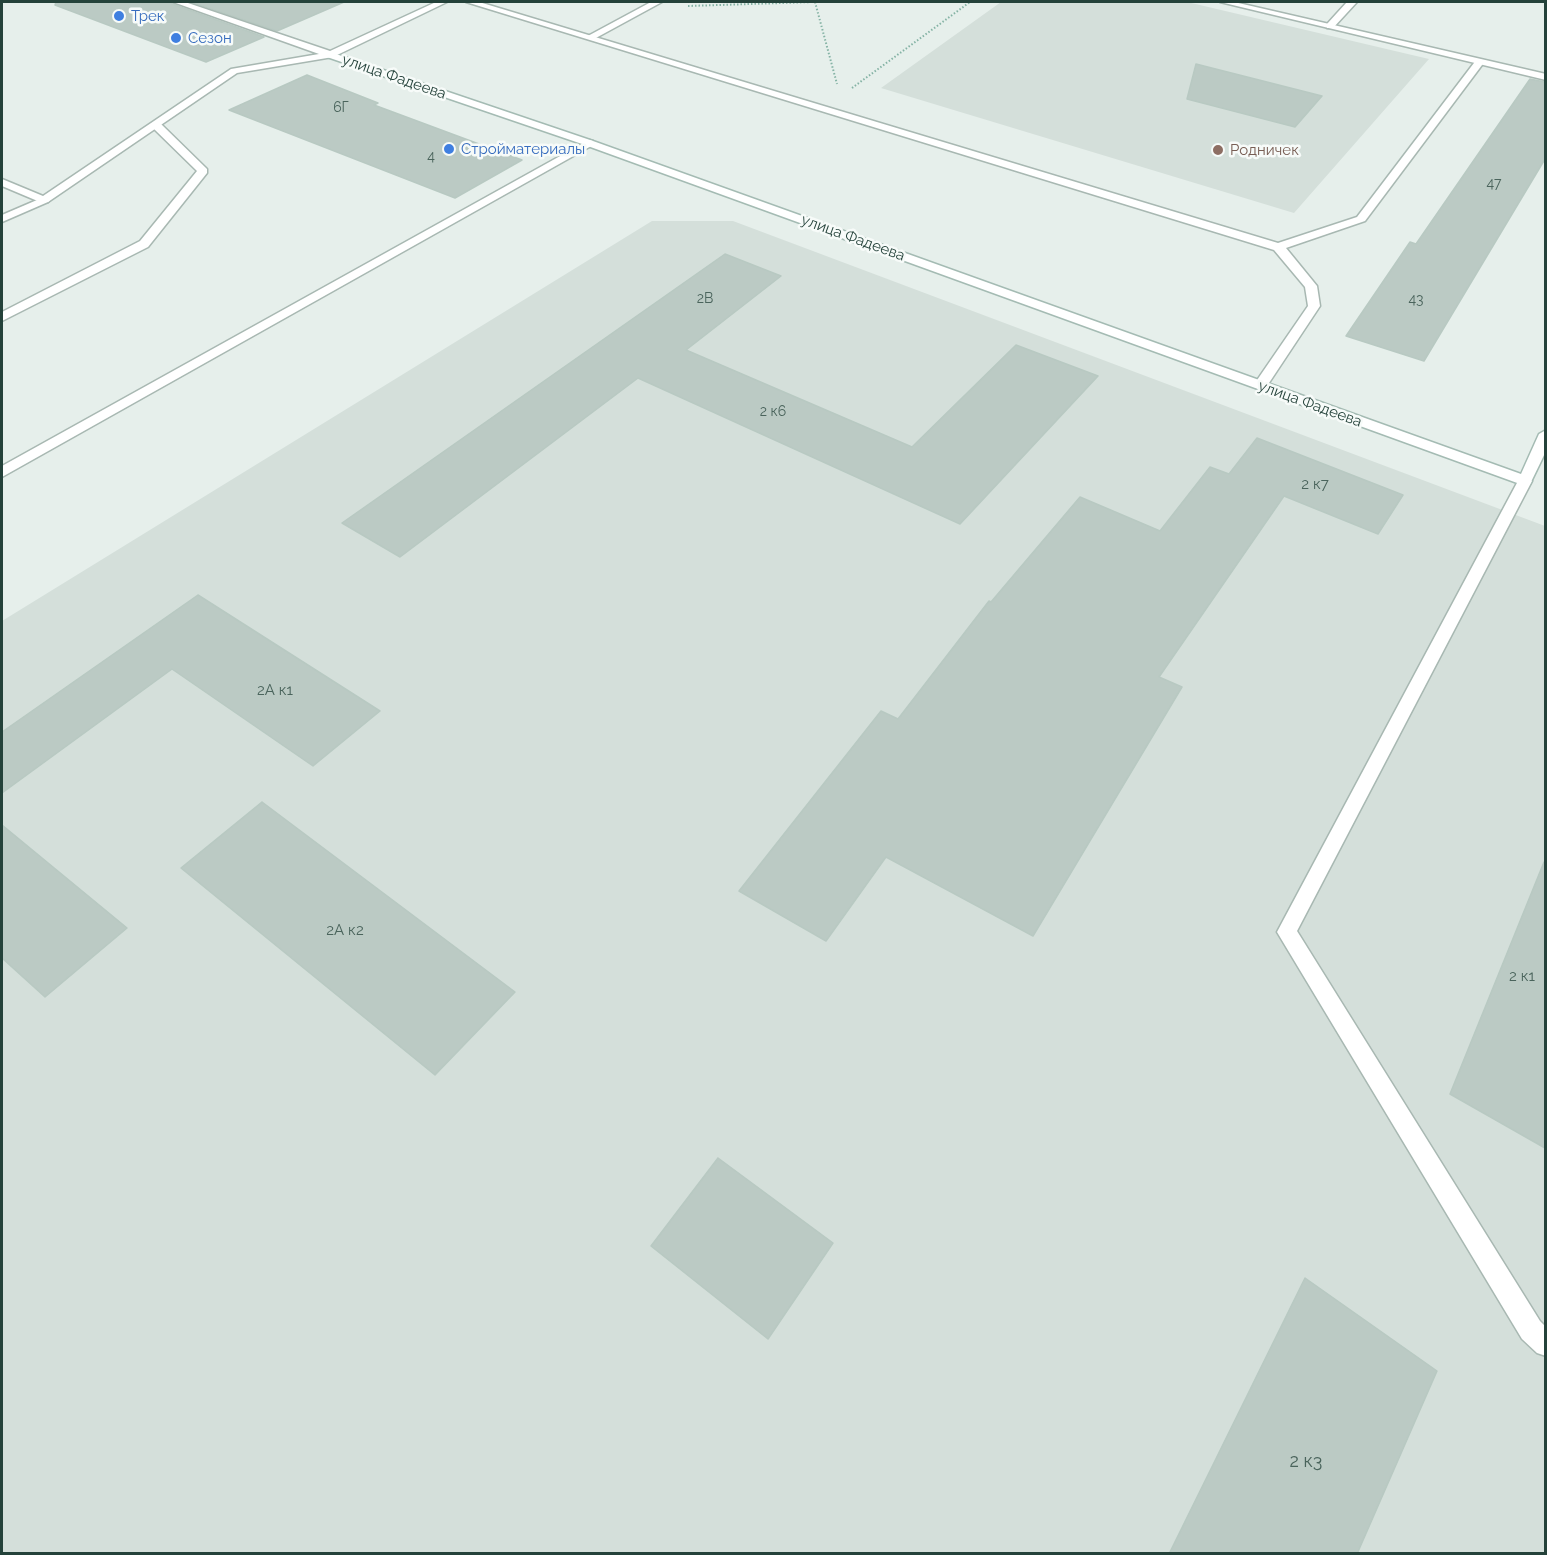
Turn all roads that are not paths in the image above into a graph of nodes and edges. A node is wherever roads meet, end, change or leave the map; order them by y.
1 (178, 2) edge
2 (442, 2) edge
3 (471, 2) edge
4 (657, 2) edge
5 (1225, 2) edge
6 (1352, 2) edge
7 (1330, 26) junction
8 (591, 37) junction
9 (330, 55) junction
10 (1480, 61) junction
11 (1545, 77) edge
12 (157, 126) junction
13 (589, 143) junction
14 (2, 182) edge
15 (44, 200) junction
16 (2, 219) edge
17 (1278, 247) junction
18 (2, 317) edge
19 (1260, 386) junction
20 (1545, 434) edge
21 (2, 472) edge
22 (1526, 481) junction
23 (1545, 1344) edge

1 - 9 street, улица Фадеева
2 - 9 street
3 - 8 street
4 - 8 street
5 - 7 street
6 - 7 street
7 - 10 street
8 - 17 street
9 - 12 street
9 - 13 street, улица Фадеева
10 - 11 street
10 - 17 street
12 - 15 street
12 - 18 street
13 - 19 street, улица Фадеева
13 - 21 street
14 - 15 street
15 - 16 street
17 - 19 street
19 - 22 street, улица Фадеева
20 - 22 street
22 - 23 street

